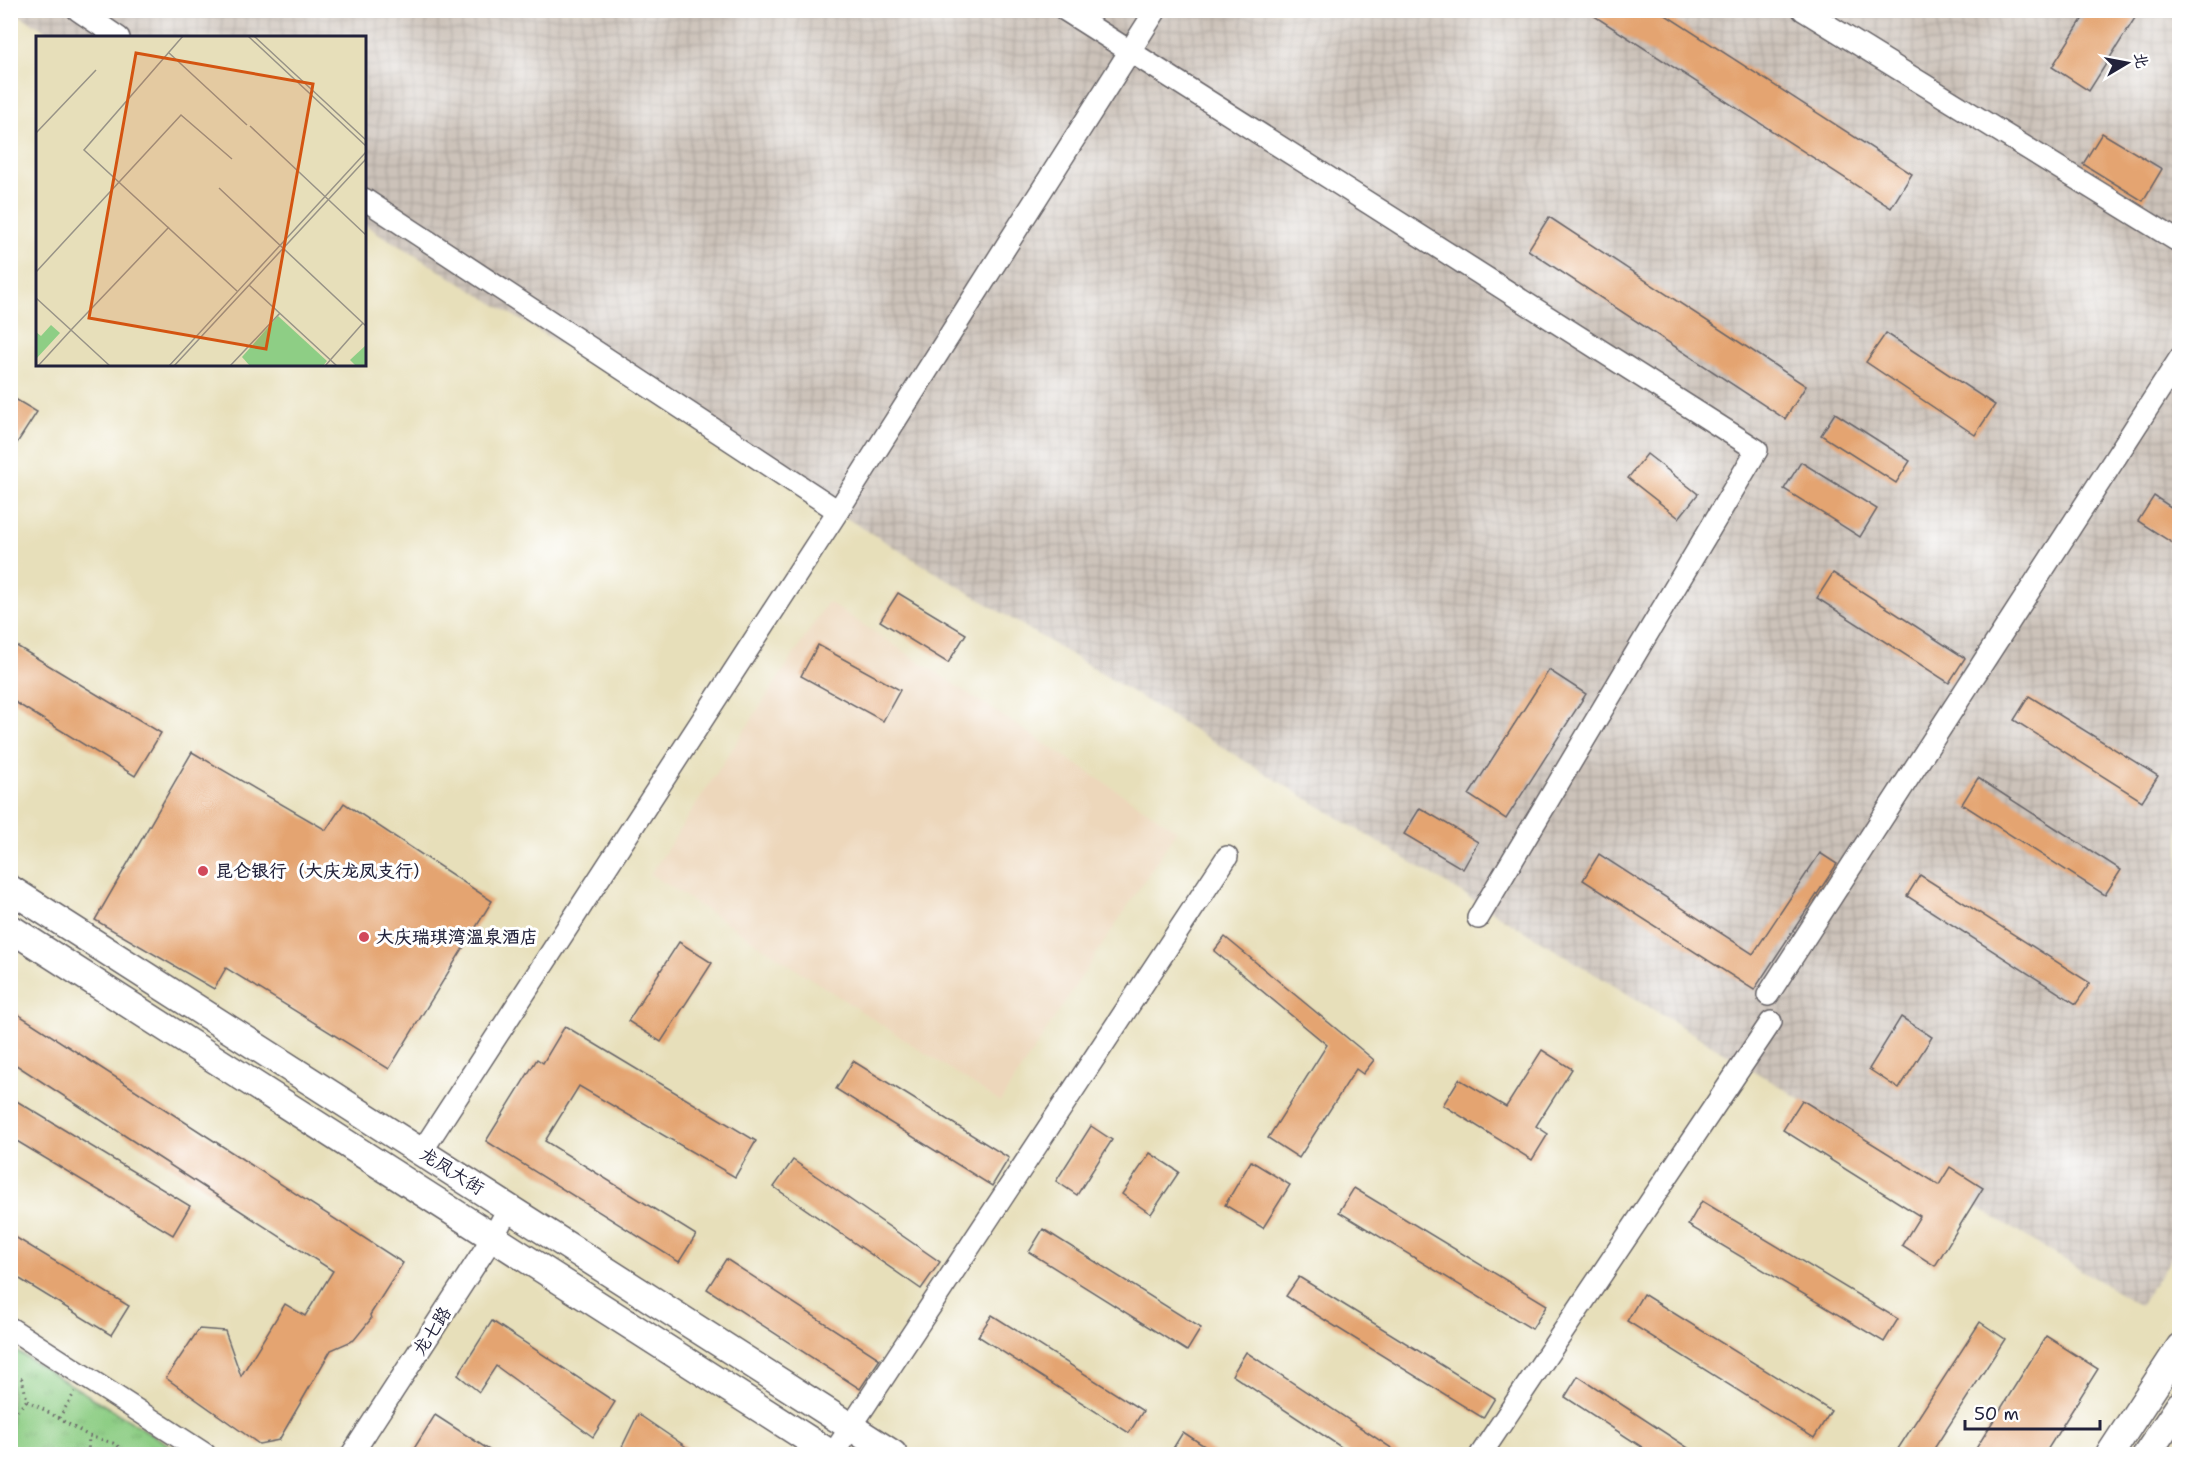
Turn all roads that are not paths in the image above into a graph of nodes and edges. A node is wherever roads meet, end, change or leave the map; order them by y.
1 (78, 10) edge
2 (1065, 10) edge
3 (1156, 10) edge
4 (1803, 10) edge
5 (116, 36) edge
6 (1129, 52) junction
7 (366, 200) edge
8 (2180, 238) edge
9 (2180, 358) edge
10 (838, 510) junction
11 (1227, 857) dead end
12 (10, 889) edge
13 (1478, 918) dead end
14 (10, 928) edge
15 (1768, 995) dead end
16 (1771, 1022) dead end
17 (422, 1152) junction
18 (509, 1207) junction
19 (493, 1237) junction
20 (10, 1328) edge
21 (2180, 1347) edge
22 (2180, 1405) edge
23 (850, 1427) junction
24 (205, 1455) edge
25 (352, 1455) edge
26 (832, 1455) edge
27 (893, 1455) edge
28 (1481, 1455) edge
29 (2110, 1455) edge
30 (2147, 1455) edge

1 - 5 street
2 - 6 street
3 - 6 street
4 - 8 street
6 - 10 street
6 - 13 street
7 - 10 street
9 - 15 street
10 - 17 street
11 - 23 street
12 - 17 main road, 龙凤大街
14 - 19 main road, 龙凤大街
16 - 28 street
17 - 18 main road, 龙凤大街
18 - 19 street, 龙七路
18 - 23 main road, 龙凤大街
19 - 25 street, 龙七路
19 - 26 main road, 龙凤大街
20 - 24 street
21 - 29 main road
22 - 30 main road
23 - 26 street
23 - 27 main road, 龙凤大街

